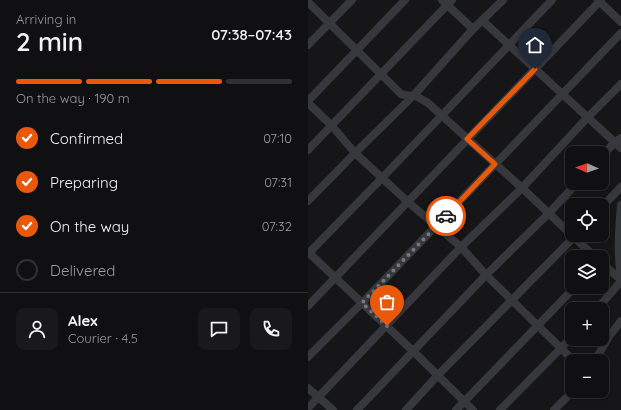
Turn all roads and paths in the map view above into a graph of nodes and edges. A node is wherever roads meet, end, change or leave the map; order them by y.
1 (352, 0) edge
2 (405, 0) edge
3 (503, 0) edge
4 (552, 0) edge
5 (599, 0) edge
6 (308, 2) edge
7 (447, 2) edge
8 (483, 21) junction
9 (621, 22) edge
10 (329, 23) junction
11 (473, 30) junction
12 (621, 33) edge
13 (308, 45) edge
14 (509, 45) junction
15 (356, 51) junction
16 (535, 69) junction
17 (381, 75) junction
18 (621, 84) edge
19 (563, 93) junction
20 (414, 95) junction
21 (308, 102) edge
22 (442, 115) junction
23 (587, 118) junction
24 (332, 126) junction
25 (467, 139) junction
26 (619, 143) edge
27 (308, 150) edge
28 (609, 151) edge
29 (355, 153) junction
30 (495, 164) junction
31 (382, 178) junction
32 (621, 187) edge
33 (522, 188) junction
34 (570, 190) edge
35 (609, 200) edge
36 (308, 201) edge
37 (408, 202) junction
38 (621, 205) edge
39 (549, 213) junction
40 (436, 226) junction
41 (565, 227) edge
42 (569, 242) edge
43 (581, 242) edge
44 (461, 247) junction
45 (588, 250) edge
46 (308, 253) edge
47 (609, 269) edge
48 (486, 275) junction
49 (335, 278) junction
50 (621, 279) edge
51 (568, 294) edge
52 (512, 300) junction
53 (603, 302) edge
54 (362, 303) junction
55 (308, 306) edge
56 (621, 321) edge
57 (387, 326) junction
58 (538, 326) junction
59 (565, 346) edge
60 (562, 349) junction
61 (413, 351) junction
62 (567, 354) edge
63 (599, 354) edge
64 (308, 357) edge
65 (438, 375) junction
66 (308, 388) edge
67 (319, 397) junction
68 (565, 398) edge
69 (464, 401) junction
70 (308, 408) edge
71 (333, 410) edge
72 (357, 410) edge
73 (406, 410) edge
74 (456, 410) edge
75 (473, 410) edge
76 (500, 410) edge
77 (554, 410) edge

1 - 10 street
2 - 15 street
3 - 8 street
4 - 14 street
5 - 9 street
5 - 16 street
6 - 10 street
7 - 11 street
7 - 17 street
8 - 11 street
8 - 14 street
10 - 13 street
10 - 15 street
11 - 20 street
12 - 19 street
14 - 16 street
14 - 22 street
15 - 17 street
15 - 21 street
16 - 19 street
16 - 25 street
17 - 20 street
17 - 24 street
18 - 23 street
19 - 23 street
19 - 30 street
20 - 22 street
20 - 29 street
21 - 24 street
22 - 25 street
22 - 31 street
23 - 26 street
23 - 33 street
24 - 27 street
24 - 29 street
25 - 30 street
25 - 37 street
26 - 28 street
29 - 31 street
29 - 36 street
30 - 33 street
30 - 40 street
31 - 37 street
31 - 46 street
32 - 35 street
33 - 39 street
33 - 44 street
34 - 39 street
37 - 40 street
37 - 49 street
38 - 50 street
39 - 41 street
39 - 48 street
40 - 44 street
40 - 54 street
42 - 52 street
43 - 45 street
44 - 48 street
44 - 57 street
46 - 49 street
47 - 50 street
48 - 52 street
48 - 61 street
49 - 54 street
49 - 55 street
50 - 53 street
51 - 58 street
52 - 58 street
52 - 65 street
54 - 57 street
54 - 64 street
56 - 63 street
57 - 61 street
57 - 67 street
58 - 60 street
58 - 69 street
59 - 60 street
60 - 62 street
60 - 76 street
61 - 65 street
61 - 72 street
65 - 69 street
65 - 73 street
66 - 67 street
67 - 70 street
67 - 71 street
68 - 77 street
69 - 74 street
69 - 75 street

